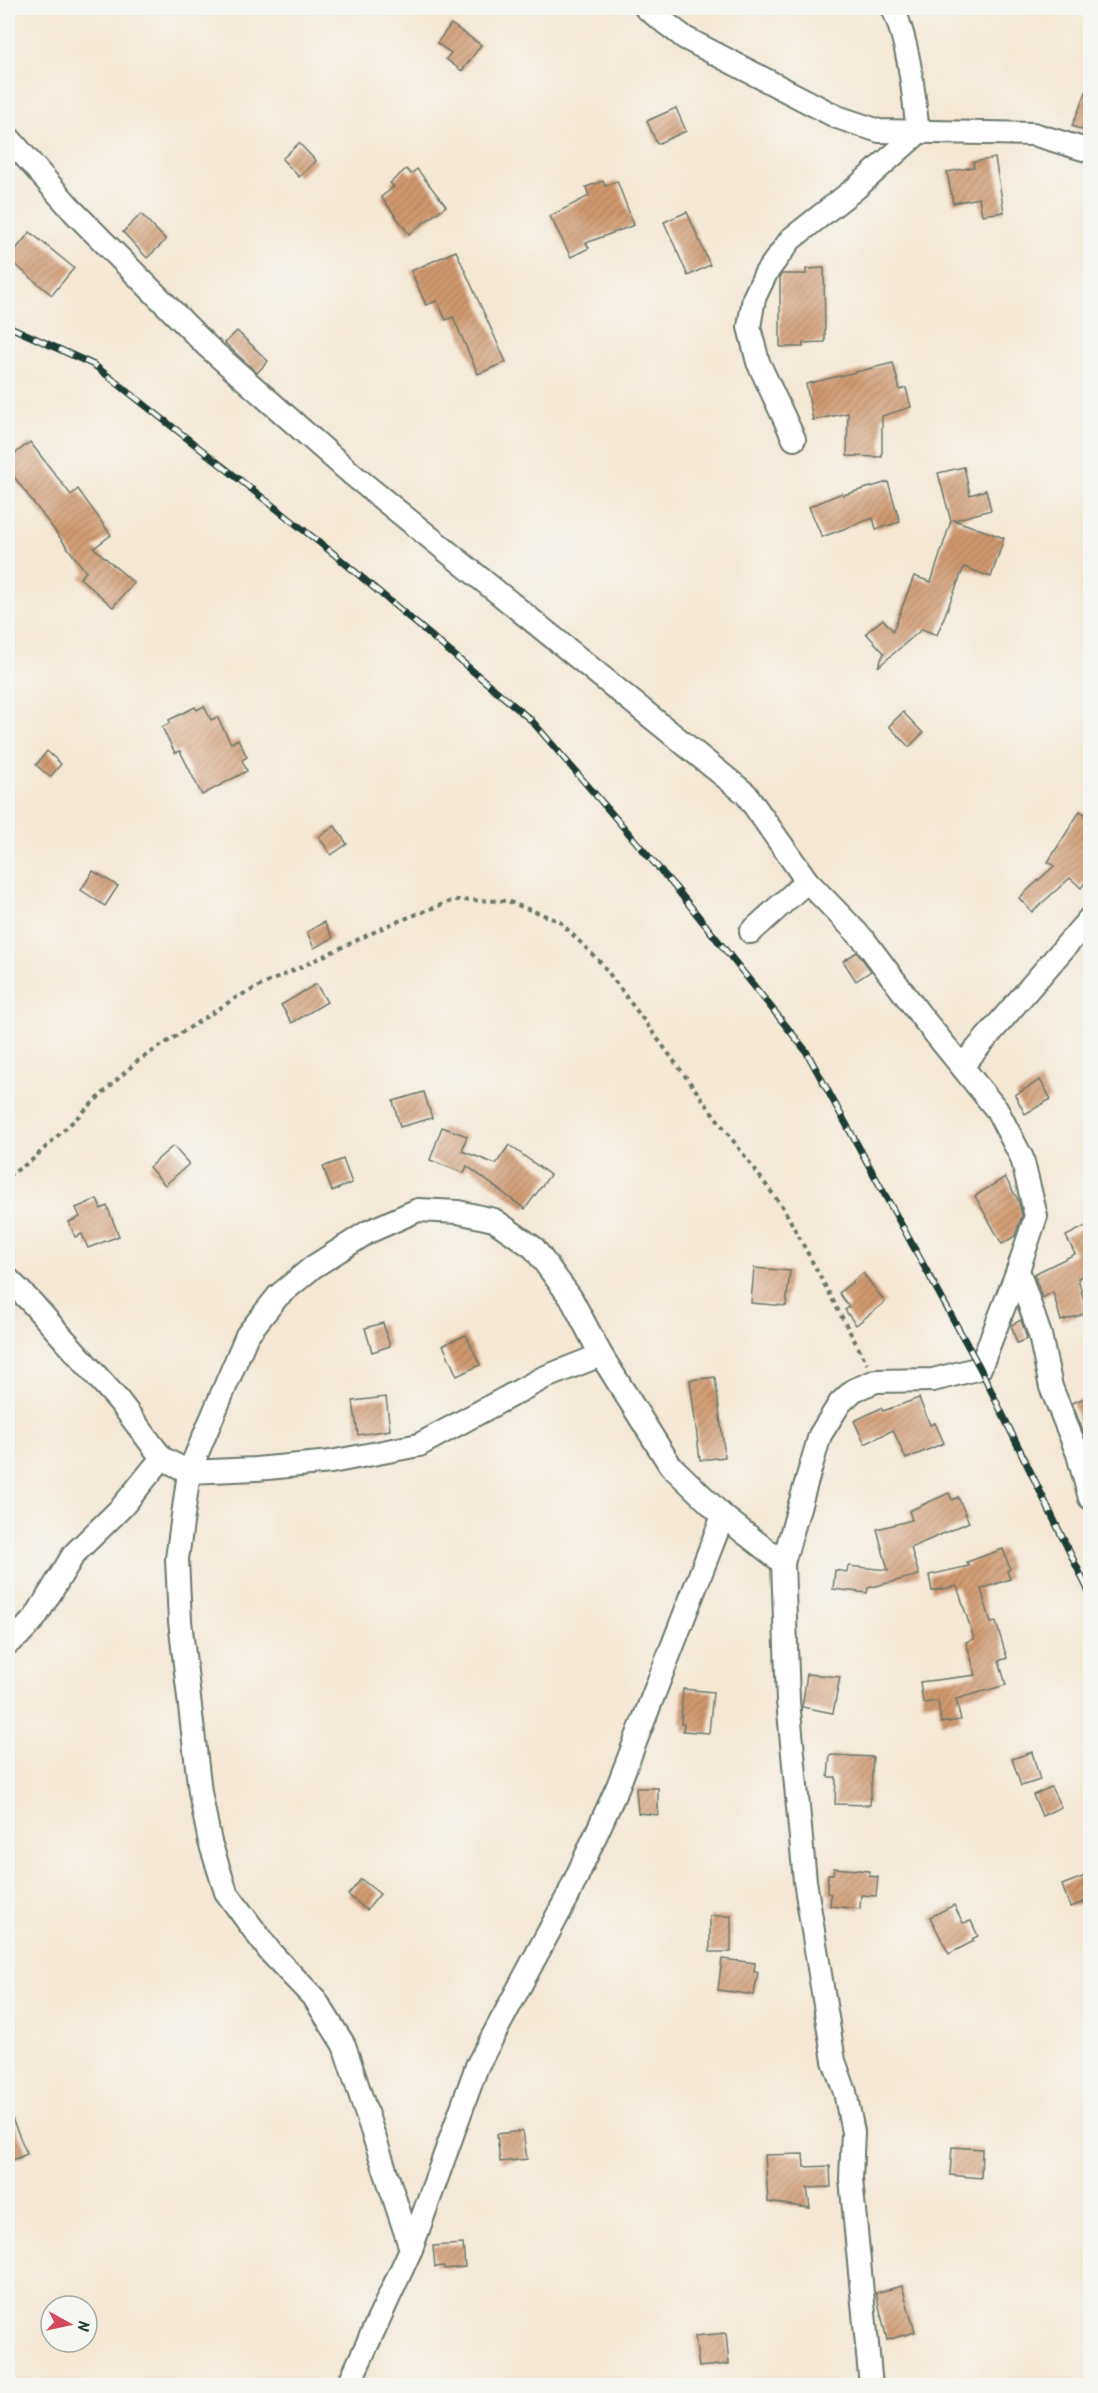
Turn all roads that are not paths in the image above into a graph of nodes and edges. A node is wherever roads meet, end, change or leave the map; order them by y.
1 (646, 8) edge
2 (893, 8) edge
3 (918, 133) junction
4 (8, 137) edge
5 (1090, 151) edge
6 (794, 439) dead end
7 (807, 881) junction
8 (1090, 918) edge
9 (751, 932) dead end
10 (962, 1066) junction
11 (1018, 1270) junction
12 (8, 1280) edge
13 (601, 1355) junction
14 (1084, 1454) edge
15 (162, 1458) junction
16 (189, 1472) junction
17 (1090, 1498) edge
18 (723, 1516) junction
19 (783, 1563) junction
20 (8, 1642) edge
21 (411, 2248) junction
22 (348, 2385) edge
23 (871, 2385) edge

1 - 3 street
2 - 3 street
3 - 5 street
3 - 6 street
4 - 7 street
7 - 9 street
7 - 10 street
8 - 10 street
10 - 11 street
11 - 14 street
11 - 19 street
12 - 15 street
13 - 16 street
13 - 16 street
13 - 18 street
14 - 17 street
15 - 16 street
15 - 20 street
16 - 21 street
18 - 19 street
18 - 21 street
19 - 23 street
21 - 22 street

